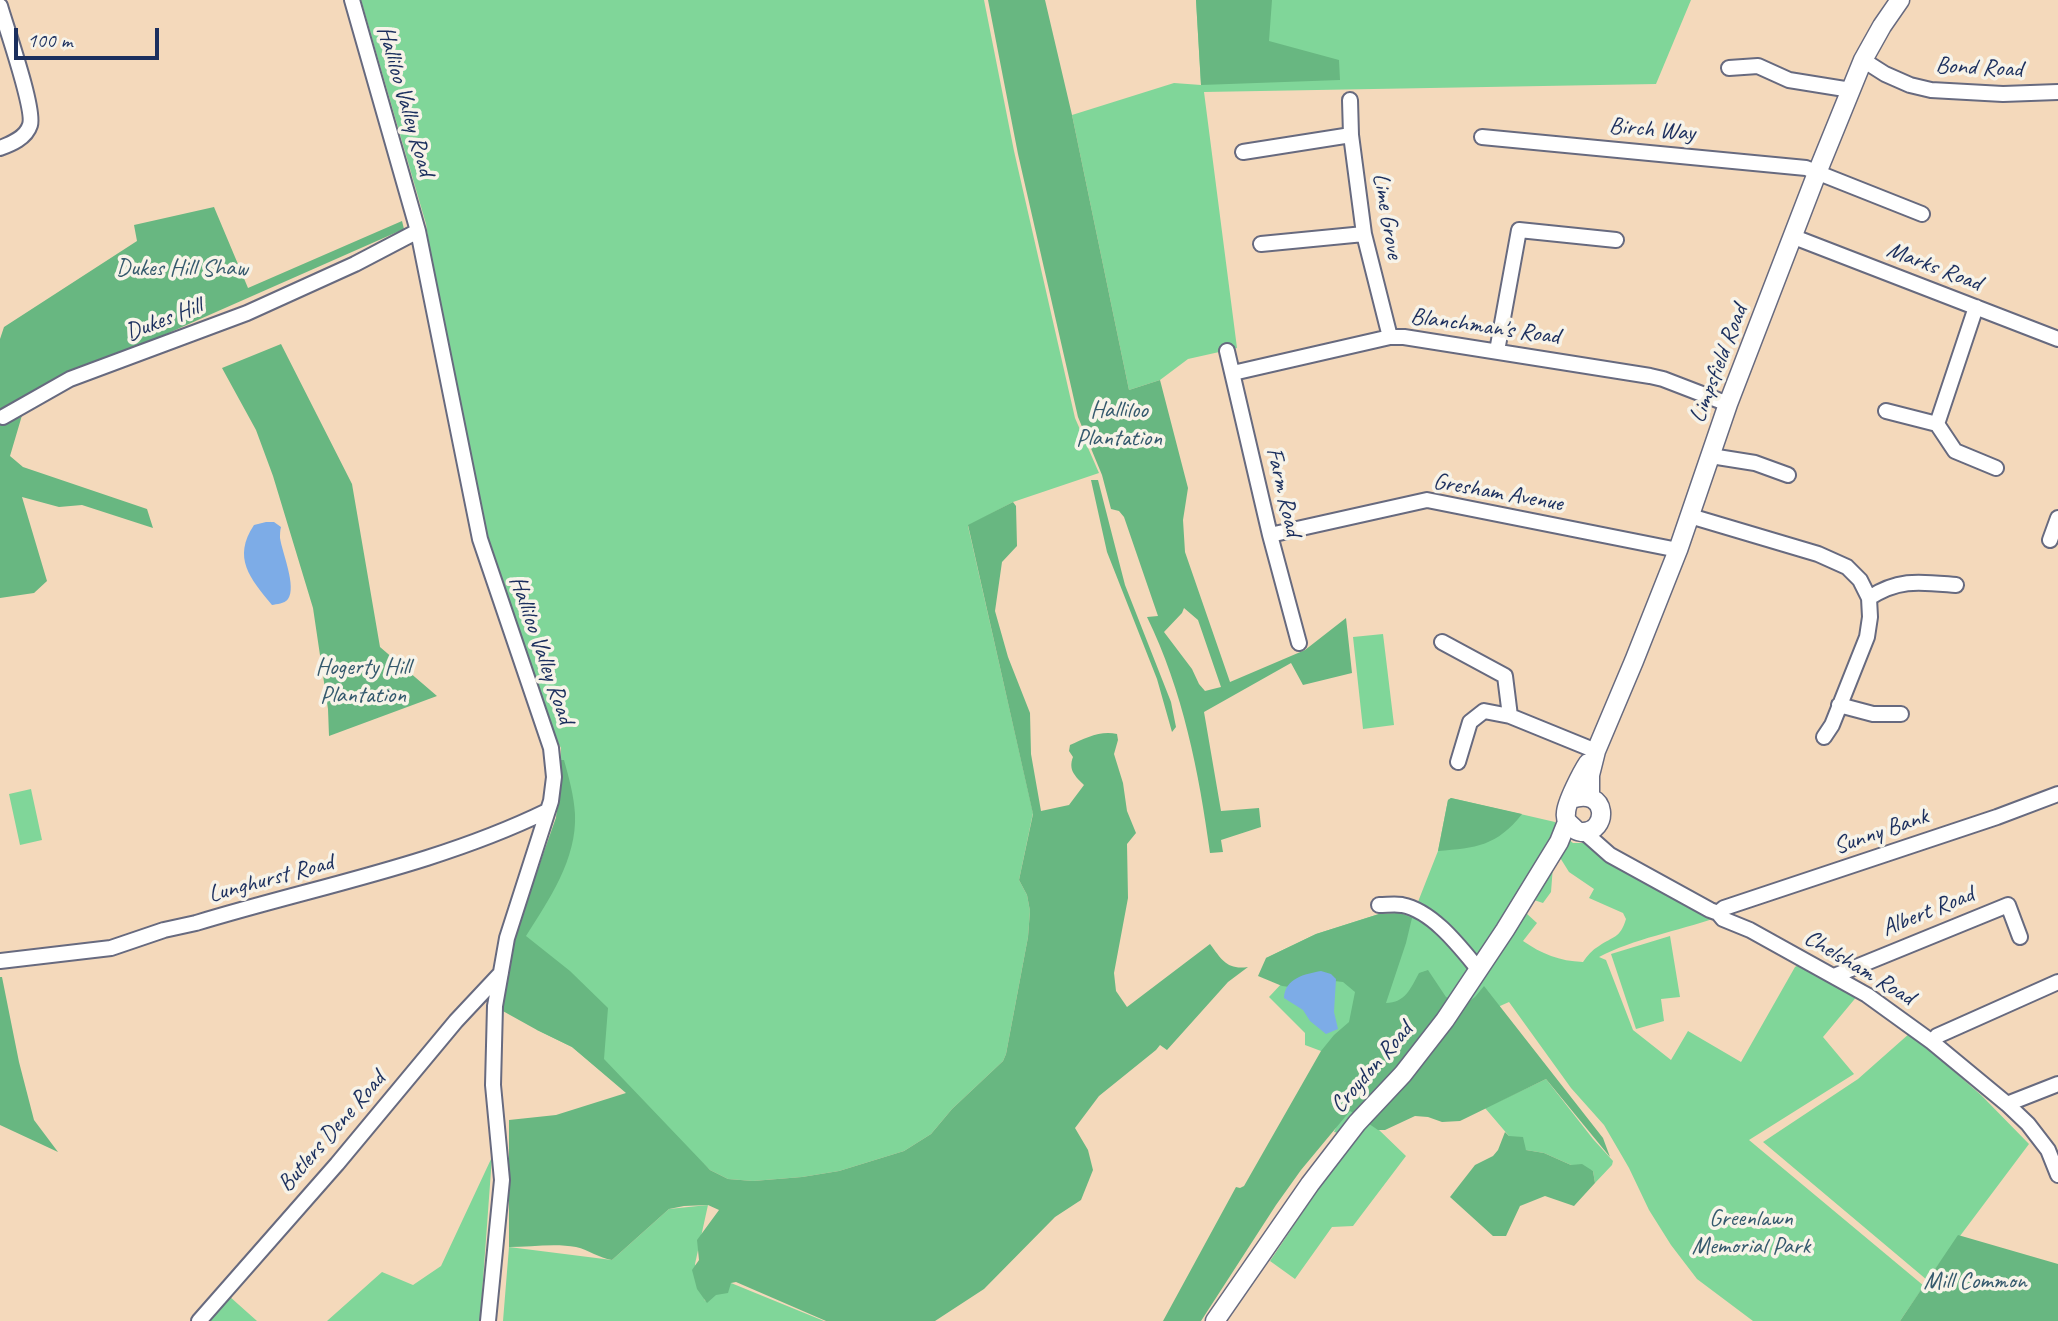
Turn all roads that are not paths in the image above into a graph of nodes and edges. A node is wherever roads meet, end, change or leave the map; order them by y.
1 (352, 0) edge
2 (1900, 0) edge
3 (0, 6) edge
4 (1863, 60) junction
5 (1728, 68) dead end
6 (1851, 90) junction
7 (2058, 92) edge
8 (1350, 100) dead end
9 (1351, 135) junction
10 (1482, 137) dead end
11 (0, 148) edge
12 (1243, 152) dead end
13 (1817, 173) junction
14 (1922, 214) dead end
15 (418, 231) junction
16 (1364, 234) junction
17 (1794, 237) junction
18 (1616, 240) dead end
19 (1261, 244) dead end
20 (1976, 307) junction
21 (1390, 337) junction
22 (2058, 339) edge
23 (1227, 351) dead end
24 (1497, 351) junction
25 (1233, 373) junction
26 (1728, 404) junction
27 (1886, 411) dead end
28 (4, 416) dead end
29 (1937, 424) junction
30 (1711, 456) junction
31 (1996, 468) dead end
32 (1788, 475) dead end
33 (1690, 516) junction
34 (2058, 518) edge
35 (1269, 536) junction
36 (2050, 540) dead end
37 (1678, 550) junction
38 (1956, 585) dead end
39 (1869, 598) junction
40 (1442, 642) dead end
41 (1299, 643) dead end
42 (1839, 705) junction
43 (1901, 714) dead end
44 (1510, 716) junction
45 (1825, 737) dead end
46 (1596, 751) junction
47 (1458, 762) dead end
48 (2058, 794) edge
49 (1590, 797) junction
50 (1571, 799) junction
51 (547, 811) junction
52 (1581, 828) junction
53 (1379, 905) dead end
54 (1718, 913) junction
55 (2020, 937) dead end
56 (0, 961) edge
57 (1479, 970) junction
58 (501, 974) junction
59 (1834, 976) junction
60 (2058, 982) edge
61 (1932, 1042) junction
62 (2058, 1084) edge
63 (2007, 1104) junction
64 (2058, 1175) edge
65 (199, 1321) edge
66 (488, 1321) edge
67 (1215, 1321) edge

1 - 15 street, Halliloo Valley Road
2 - 4 main road, Limpsfield Road
3 - 11 street
4 - 6 main road, Limpsfield Road
4 - 7 street, Bond Road
5 - 6 street
6 - 13 main road, Limpsfield Road
8 - 9 street, Lime Grove
9 - 12 street
9 - 16 street, Lime Grove
10 - 13 street, Birch Way
13 - 14 street, Birch Way
13 - 17 main road, Limpsfield Road
15 - 28 street, Dukes Hill
15 - 51 street, Halliloo Valley Road
16 - 19 street
16 - 21 street, Lime Grove
17 - 20 street, Marks Road
17 - 26 main road, Limpsfield Road
18 - 24 street
20 - 22 street, Marks Road
20 - 29 street
21 - 24 street, Blanchman's Road
21 - 25 street, Blanchman's Road
23 - 25 street, Farm Road
24 - 26 street, Blanchman's Road
25 - 35 street, Farm Road
26 - 30 main road, Limpsfield Road
27 - 29 street
29 - 31 street
30 - 32 street
30 - 33 main road, Limpsfield Road
33 - 37 main road, Limpsfield Road
33 - 39 street
34 - 36 street
35 - 37 street, Gresham Avenue
35 - 41 street, Farm Road
37 - 46 main road, Limpsfield Road
38 - 39 street
39 - 42 street
40 - 44 street
42 - 43 street
42 - 45 street
44 - 46 street
44 - 47 street
46 - 49 main road, Limpsfield Road
46 - 50 main road, Limpsfield Road
48 - 54 street, Sunny Bank
49 - 50 main road
49 - 52 main road
50 - 52 main road
51 - 56 street, Lunghurst Road
51 - 58 street, Halliloo Valley Road
52 - 54 street, Chelsham Road
52 - 57 main road, Croydon Road
53 - 57 street
54 - 59 street, Chelsham Road
55 - 59 street, Albert Road
57 - 67 main road, Croydon Road
58 - 65 street, Butlers Dene Road
58 - 66 street, Halliloo Valley Road
59 - 61 street, Chelsham Road
60 - 61 street
61 - 63 street, Chelsham Road
62 - 63 street
63 - 64 street, Chelsham Road

